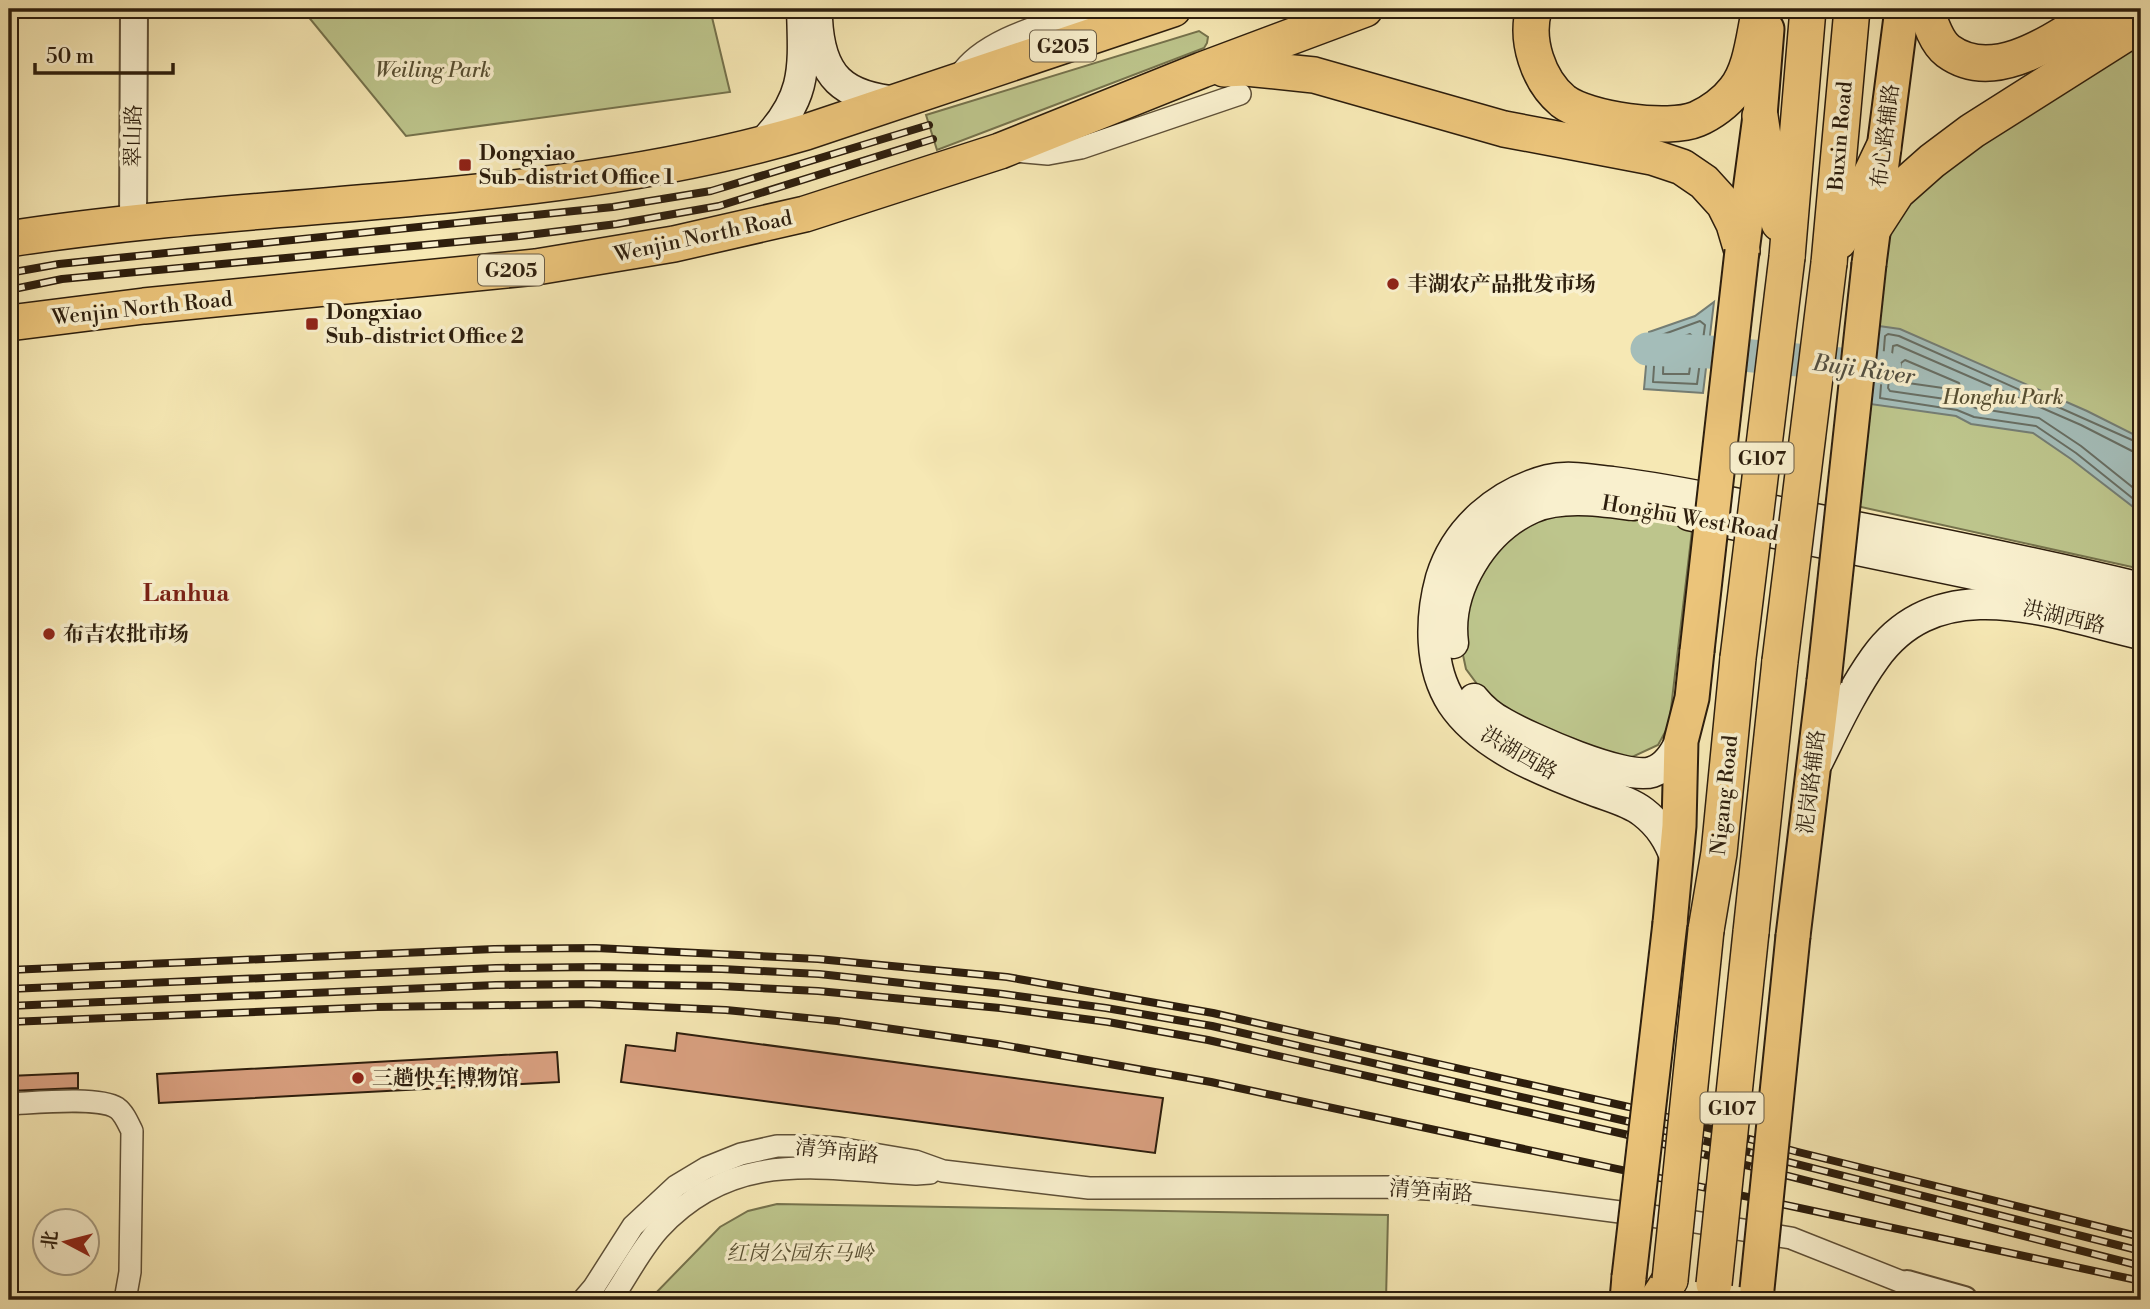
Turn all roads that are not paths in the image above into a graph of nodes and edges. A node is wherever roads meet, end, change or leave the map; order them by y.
1 (134, 9) edge
2 (802, 9) edge
3 (817, 9) edge
4 (1090, 9) edge
5 (1172, 9) edge
6 (1365, 9) edge
7 (1534, 9) edge
8 (1760, 9) edge
9 (1768, 9) edge
10 (1808, 9) edge
11 (1852, 9) edge
12 (1902, 9) edge
13 (1926, 9) edge
14 (2104, 9) edge
15 (2141, 24) edge
16 (1202, 70) junction
17 (953, 84) junction
18 (1240, 94) dead end
19 (899, 102) junction
20 (1760, 116) junction
21 (761, 145) junction
22 (1884, 149) junction
23 (1000, 151) junction
24 (133, 222) junction
25 (1873, 229) junction
26 (9, 239) edge
27 (1742, 251) junction
28 (1787, 257) junction
29 (1829, 263) junction
30 (1869, 264) joint
31 (9, 323) edge
32 (2141, 588) edge
33 (2141, 609) edge
34 (2141, 634) edge
35 (1692, 698) junction
36 (1681, 741) junction
37 (1807, 806) junction
38 (1676, 859) junction
39 (1706, 930) junction
40 (9, 1104) edge
41 (943, 1171) junction
42 (1628, 1289) edge
43 (1713, 1292) edge
44 (1905, 1292) edge
45 (1665, 1294) edge
46 (1756, 1295) edge
47 (125, 1300) edge
48 (583, 1300) edge
49 (611, 1300) edge
50 (1947, 1300) edge
51 (1964, 1300) edge

1 - 24 street, 翠山路
2 - 21 main road
3 - 19 main road
4 - 17 street
5 - 17 highway, G205
6 - 16 highway, Wenjin North Road / G205
7 - 8 highway
9 - 20 main road
10 - 28 highway, Buxin Road / G107
11 - 29 highway, Buxin Road / G107
12 - 22 main road, 布心路辅路
13 - 14 highway
15 - 25 highway
16 - 23 highway, Wenjin North Road / G205
16 - 27 highway
17 - 19 highway, G205
18 - 23 street
19 - 21 highway, G205
20 - 27 main road
20 - 28 highway
21 - 24 highway, G205
22 - 25 main road, 布心路辅路
22 - 29 highway
23 - 31 highway, Wenjin North Road / G205
24 - 26 highway, G205
25 - 30 main road, 布心路辅路
27 - 35 main road, bridge
28 - 39 highway, Nigang Road / G107, bridge
29 - 43 highway, Nigang Road / G107, bridge
30 - 37 main road, 泥岗路辅路, bridge
32 - 38 main road, 洪湖西路
33 - 36 main road, Honghu West Road
34 - 37 main road, 洪湖西路
35 - 36 main road
35 - 39 main road
36 - 38 main road
37 - 46 main road, 泥岗路辅路, bridge
38 - 42 main road, bridge
39 - 45 highway, G107, bridge
40 - 47 street
41 - 44 street, 清笋南路
41 - 48 street, 清笋南路
41 - 49 street, 清笋南路
44 - 50 street
44 - 51 street

